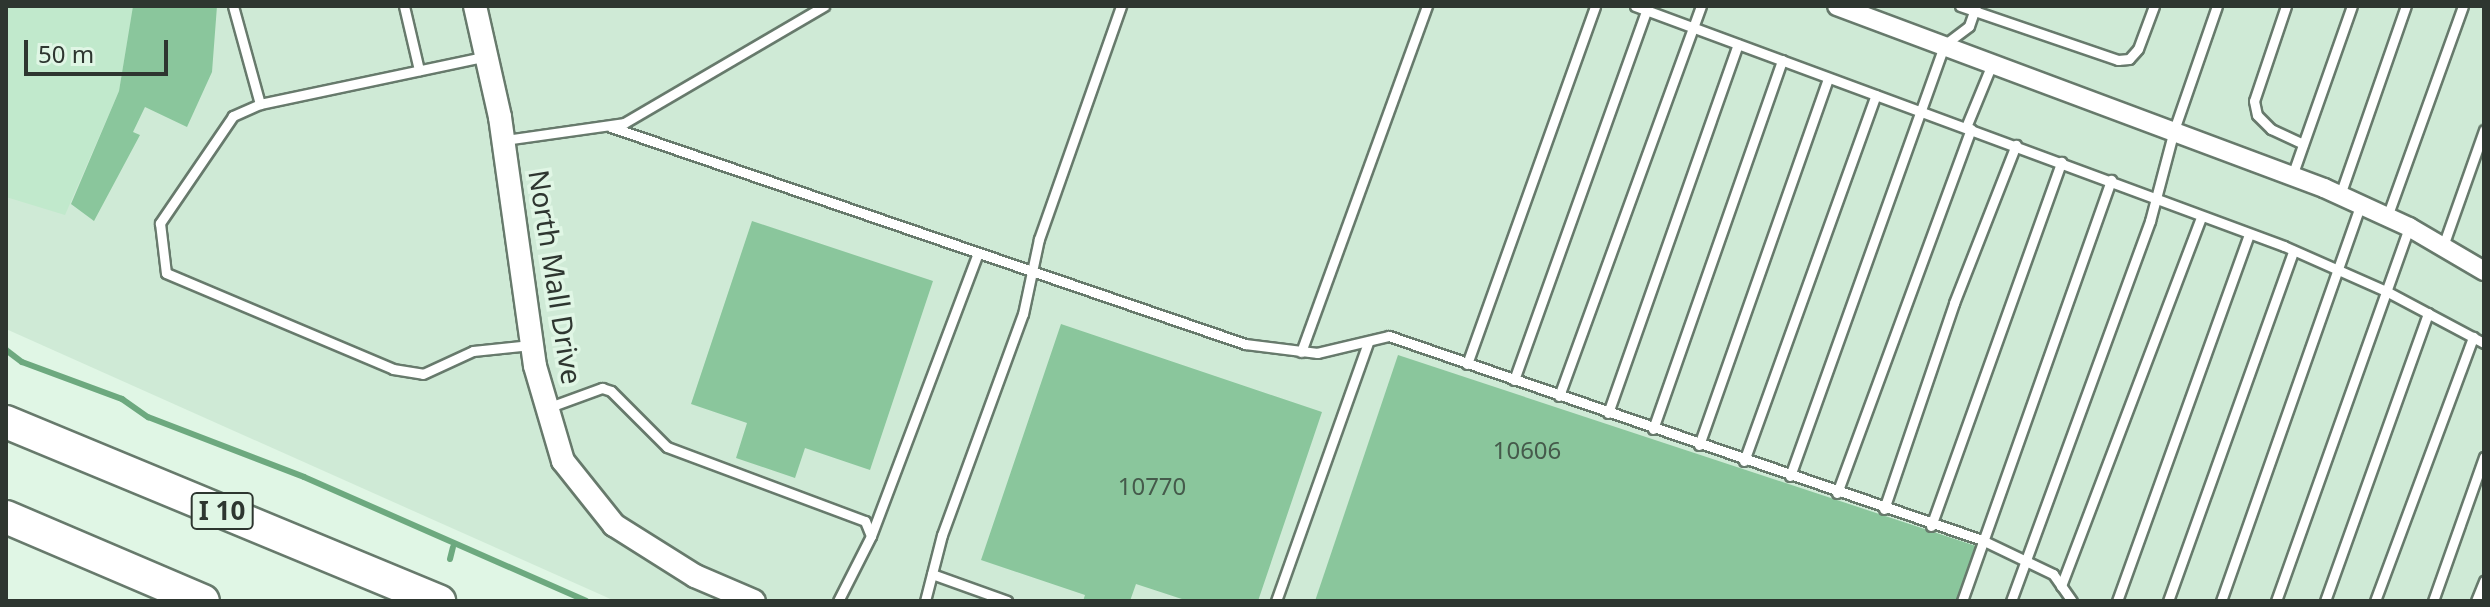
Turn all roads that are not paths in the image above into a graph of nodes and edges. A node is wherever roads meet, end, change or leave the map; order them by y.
1 (233, 6) edge
2 (404, 6) edge
3 (475, 6) edge
4 (824, 6) edge
5 (1121, 6) edge
6 (1427, 6) edge
7 (1595, 6) edge
8 (1635, 6) edge
9 (1701, 6) edge
10 (1837, 6) edge
11 (1960, 6) edge
12 (2154, 6) edge
13 (2217, 6) edge
14 (2286, 6) edge
15 (2352, 6) edge
16 (2406, 6) edge
17 (2463, 6) edge
18 (1647, 8) edge
19 (1975, 9) edge
20 (1694, 28) junction
21 (1738, 44) junction
22 (1944, 45) junction
23 (487, 56) junction
24 (1782, 60) junction
25 (1992, 63) junction
26 (419, 70) junction
27 (1828, 78) junction
28 (1876, 95) junction
29 (260, 104) junction
30 (1923, 112) junction
31 (611, 127) junction
32 (1968, 128) junction
33 (2174, 130) junction
34 (2484, 130) edge
35 (503, 140) junction
36 (2303, 144) junction
37 (2016, 145) junction
38 (2061, 162) junction
39 (2292, 176) junction
40 (2111, 180) junction
41 (2340, 195) junction
42 (2155, 202) junction
43 (2360, 206) junction
44 (2387, 217) junction
45 (2201, 218) junction
46 (2409, 227) junction
47 (2249, 234) junction
48 (2443, 246) junction
49 (2293, 251) junction
50 (977, 255) junction
51 (2339, 270) junction
52 (2484, 271) edge
53 (1032, 274) junction
54 (2386, 291) junction
55 (2428, 313) junction
56 (2473, 337) junction
57 (1368, 342) junction
58 (2484, 343) edge
59 (532, 345) junction
60 (1301, 352) junction
61 (1467, 364) junction
62 (1514, 380) junction
63 (1559, 396) junction
64 (547, 408) junction
65 (1608, 413) junction
66 (6, 422) edge
67 (1653, 429) junction
68 (1699, 445) junction
69 (2484, 457) edge
70 (1744, 461) junction
71 (2482, 472) edge
72 (1790, 476) junction
73 (1837, 493) junction
74 (1884, 509) junction
75 (6, 517) edge
76 (1931, 526) junction
77 (871, 536) junction
78 (1982, 540) junction
79 (2026, 559) junction
80 (932, 574) junction
81 (2484, 581) edge
82 (2061, 586) junction
83 (203, 601) edge
84 (439, 601) edge
85 (754, 601) edge
86 (838, 601) edge
87 (925, 601) edge
88 (1007, 601) edge
89 (1276, 601) edge
90 (1962, 601) edge
91 (2011, 601) edge
92 (2072, 601) edge
93 (2117, 601) edge
94 (2168, 601) edge
95 (2221, 601) edge
96 (2276, 601) edge
97 (2325, 601) edge
98 (2375, 601) edge
99 (2433, 601) edge
100 (2476, 601) edge

1 - 29 lane
2 - 26 lane
3 - 23 street, North Mall Drive
4 - 31 lane
5 - 53 lane
6 - 60 lane
7 - 61 lane
8 - 18 lane
9 - 20 lane
10 - 22 street
11 - 19 lane
12 - 19 lane
13 - 33 lane
14 - 36 lane
15 - 36 lane
16 - 41 lane
17 - 44 lane
18 - 20 lane
18 - 62 lane
19 - 22 lane
20 - 21 lane
20 - 63 lane
21 - 24 lane
21 - 65 lane
22 - 25 street
22 - 30 lane
23 - 26 lane
23 - 35 street, North Mall Drive
24 - 27 lane
24 - 67 lane
25 - 32 lane
25 - 33 street
26 - 29 lane
27 - 28 lane
27 - 68 lane
28 - 30 lane
28 - 70 lane
29 - 59 lane
30 - 32 lane
30 - 72 lane
31 - 35 lane
31 - 50 lane
32 - 37 lane
32 - 73 lane
33 - 39 street
33 - 42 lane
34 - 48 lane
35 - 59 street, North Mall Drive
36 - 39 lane
37 - 38 lane
37 - 74 lane
38 - 40 lane
38 - 76 lane
39 - 41 street
40 - 42 lane
40 - 78 lane
41 - 43 street
42 - 45 lane
42 - 79 lane
43 - 44 street
43 - 51 lane
44 - 46 street
45 - 47 lane
45 - 82 lane
46 - 48 street
46 - 54 lane
47 - 49 lane
47 - 93 lane
48 - 52 street
49 - 51 lane
49 - 94 lane
50 - 53 lane
50 - 77 lane
51 - 54 lane
51 - 95 lane
53 - 60 lane
53 - 80 lane
54 - 55 lane
54 - 96 lane
55 - 56 lane
55 - 97 lane
56 - 58 lane
56 - 98 lane
57 - 60 lane
57 - 61 lane
57 - 89 lane
59 - 64 street, North Mall Drive
61 - 62 lane
62 - 63 lane
63 - 65 lane
64 - 77 lane
64 - 85 street, North Mall Drive
65 - 67 lane
66 - 84 highway, I 10
67 - 68 lane
68 - 70 lane
69 - 71 lane
70 - 72 lane
71 - 99 lane
72 - 73 lane
73 - 74 lane
74 - 76 lane
75 - 83 highway
76 - 78 lane
77 - 86 lane
78 - 79 lane
78 - 90 lane
79 - 82 lane
79 - 91 lane
80 - 87 lane
80 - 88 lane
81 - 100 lane
82 - 92 lane

